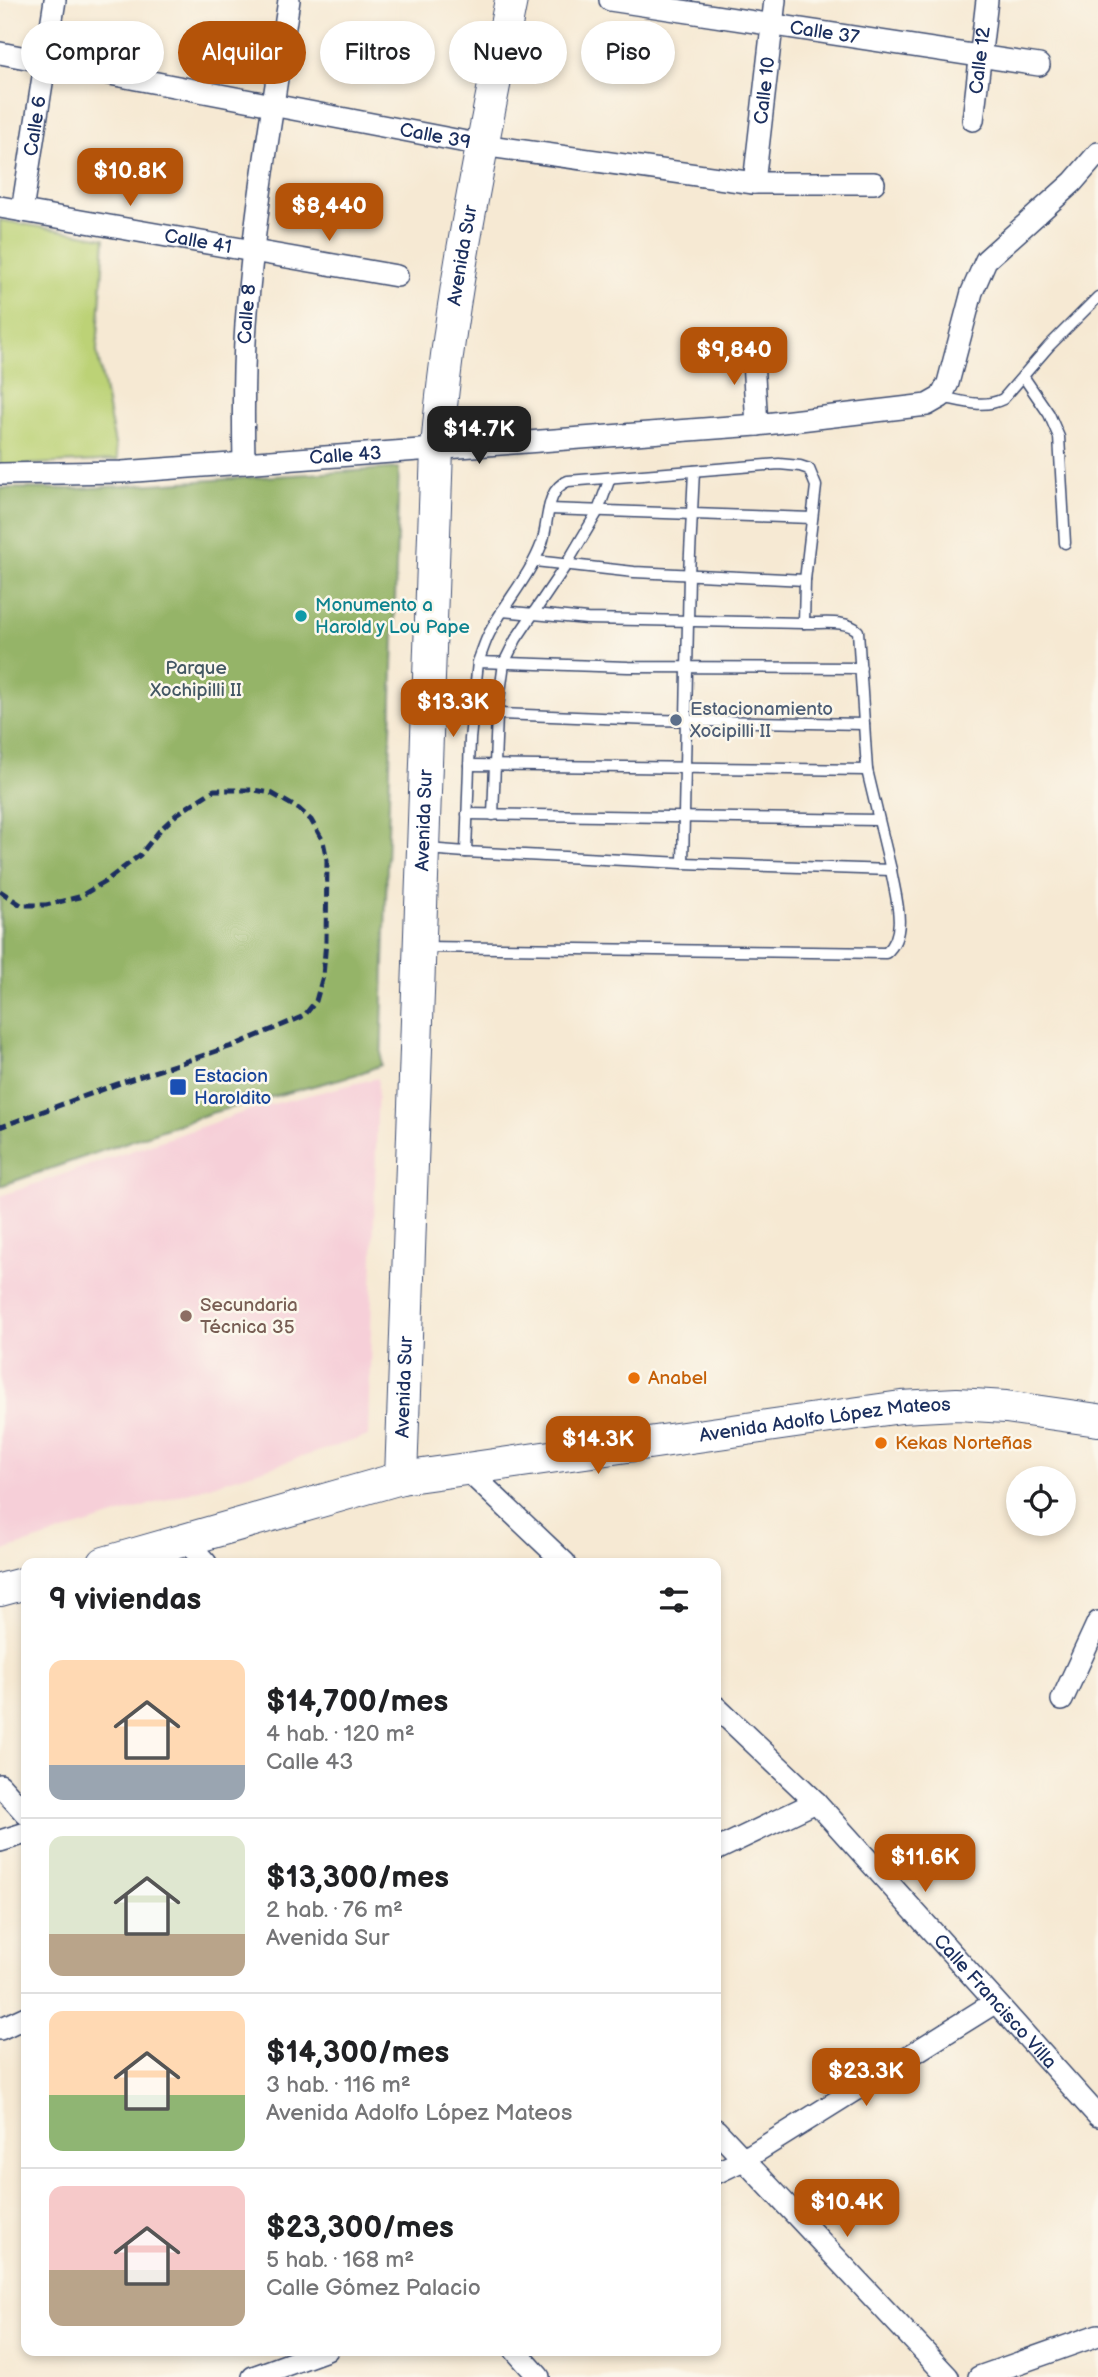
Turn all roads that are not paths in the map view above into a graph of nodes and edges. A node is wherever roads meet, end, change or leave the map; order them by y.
1 (55, 0) edge
2 (289, 0) edge
3 (511, 0) edge
4 (610, 0) edge
5 (775, 0) edge
6 (987, 0) edge
7 (52, 21) edge
8 (772, 26) junction
9 (0, 53) edge
10 (981, 56) junction
11 (21, 57) edge
12 (1039, 65) dead end
13 (164, 83) edge
14 (42, 84) edge
15 (274, 104) junction
16 (972, 120) dead end
17 (482, 145) junction
18 (1098, 153) edge
19 (754, 183) junction
20 (874, 183) dead end
21 (0, 207) edge
22 (22, 212) junction
23 (253, 250) junction
24 (397, 276) dead end
25 (1098, 297) edge
26 (752, 345) dead end
27 (1023, 376) junction
28 (941, 397) junction
29 (757, 425) junction
30 (437, 449) junction
31 (244, 463) junction
32 (694, 471) junction
33 (0, 474) edge
34 (610, 478) junction
35 (549, 509) junction
36 (598, 511) junction
37 (691, 514) junction
38 (812, 518) junction
39 (1065, 543) dead end
40 (535, 561) junction
41 (566, 565) junction
42 (689, 574) junction
43 (805, 580) junction
44 (502, 611) junction
45 (533, 615) junction
46 (687, 622) junction
47 (804, 623) junction
48 (478, 662) junction
49 (504, 663) junction
50 (686, 667) junction
51 (861, 668) junction
52 (473, 713) junction
53 (497, 714) junction
54 (685, 721) junction
55 (864, 724) junction
56 (469, 765) junction
57 (495, 765) junction
58 (684, 767) junction
59 (867, 770) junction
60 (467, 814) junction
61 (493, 815) junction
62 (684, 818) junction
63 (878, 820) junction
64 (423, 848) junction
65 (466, 852) junction
66 (683, 863) junction
67 (891, 870) junction
68 (419, 947) junction
69 (1098, 1420) edge
70 (466, 1469) junction
71 (401, 1478) junction
72 (196, 1552) edge
73 (146, 1558) edge
74 (560, 1558) edge
75 (21, 1584) edge
76 (0, 1590) edge
77 (1098, 1622) edge
78 (1062, 1700) dead end
79 (721, 1712) edge
80 (0, 1785) edge
81 (816, 1802) junction
82 (21, 1808) edge
83 (21, 1835) edge
84 (0, 1841) edge
85 (721, 1848) edge
86 (994, 2003) junction
87 (21, 2019) edge
88 (0, 2029) edge
89 (1098, 2116) edge
90 (721, 2136) edge
91 (743, 2160) junction
92 (721, 2171) edge
93 (1098, 2335) edge
94 (311, 2356) edge
95 (521, 2356) edge
96 (253, 2377) edge
97 (540, 2377) edge
98 (948, 2377) edge
99 (979, 2377) edge

1 - 7 street, Calle 6
2 - 15 street, Calle 8
3 - 17 street, Avenida Sur
4 - 8 street, Calle 37
5 - 8 street, Calle 10
6 - 10 street, Calle 12
8 - 10 street, Calle 37
8 - 19 street, Calle 10
9 - 11 street, Calle 39
10 - 12 street, Calle 37
10 - 16 street, Calle 12
13 - 15 street, Calle 39
14 - 22 street, Calle 6
15 - 17 street, Calle 39
15 - 23 street, Calle 8
17 - 19 street, Calle 39
17 - 30 street, Avenida Sur
18 - 28 street
19 - 20 street, Calle 39
21 - 22 street, Calle 41
22 - 23 street, Calle 41
23 - 24 street, Calle 41
23 - 31 street, Calle 8
25 - 27 lane
26 - 29 street
27 - 28 lane
27 - 39 lane
28 - 29 street, Calle 43
29 - 30 street, Calle 43
30 - 31 street, Calle 43
30 - 64 street, Avenida Sur
31 - 33 street, Calle 43
32 - 34 lane
32 - 37 lane
32 - 38 lane
34 - 35 lane
34 - 36 lane
35 - 36 lane
35 - 40 lane
36 - 37 lane
36 - 41 lane
37 - 38 lane
37 - 42 lane
38 - 43 lane
40 - 41 lane
40 - 44 lane
41 - 42 lane
41 - 45 lane
42 - 43 lane
42 - 46 lane
43 - 47 lane
44 - 45 lane
44 - 48 lane
45 - 46 lane
45 - 49 lane
46 - 47 lane
46 - 50 lane
47 - 51 lane
48 - 49 lane
48 - 52 lane
49 - 50 lane
49 - 53 lane
50 - 51 lane
50 - 54 lane
51 - 55 lane
52 - 53 lane
52 - 56 lane
53 - 54 lane
53 - 57 lane
54 - 55 lane
54 - 58 lane
55 - 59 lane
56 - 57 lane
56 - 60 lane
57 - 58 lane
57 - 61 lane
58 - 59 lane
58 - 62 lane
59 - 63 lane
60 - 61 lane
60 - 65 lane
61 - 62 lane
62 - 63 lane
62 - 66 lane
63 - 67 lane
64 - 65 lane
64 - 68 street, Avenida Sur
65 - 66 lane
66 - 67 lane
67 - 68 lane
68 - 71 street, Avenida Sur
69 - 70 street, Avenida Adolfo López Mateos
70 - 71 street, Avenida Adolfo López Mateos
70 - 74 street
71 - 72 street, Avenida Adolfo López Mateos
72 - 73 street, Avenida Adolfo López Mateos
75 - 76 street
77 - 78 street
79 - 81 street, Calle Francisco Villa
80 - 82 street
81 - 85 street
81 - 86 street, Calle Francisco Villa
83 - 84 street
86 - 89 street, Calle Francisco Villa
86 - 91 street
87 - 88 street
90 - 91 street
91 - 92 street
91 - 98 street
93 - 99 street
94 - 96 street
95 - 97 street

